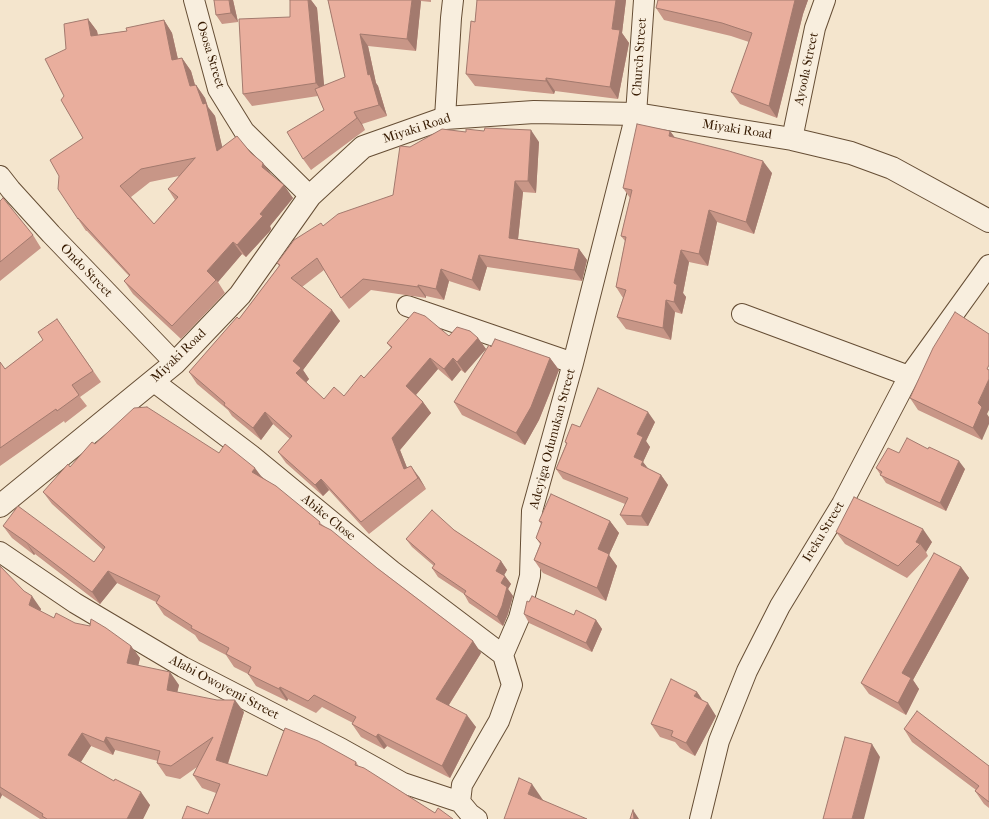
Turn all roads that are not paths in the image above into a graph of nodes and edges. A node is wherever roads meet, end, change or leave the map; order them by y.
1 (194, 0) edge
2 (453, 0) edge
3 (644, 0) edge
4 (824, 0) edge
5 (636, 114) junction
6 (444, 118) junction
7 (792, 139) junction
8 (4, 189) edge
9 (310, 196) junction
10 (989, 221) edge
11 (989, 265) edge
12 (407, 306) dead end
13 (742, 314) dead end
14 (573, 362) junction
15 (175, 363) junction
16 (909, 376) junction
17 (153, 381) junction
18 (0, 506) edge
19 (0, 552) edge
20 (503, 655) junction
21 (460, 802) junction
22 (477, 819) edge
23 (700, 819) edge

1 - 9 street, Ososa Street
2 - 6 street
3 - 5 street, Church Street
4 - 7 street, Ayoola Street
5 - 6 street, Miyaki Road
5 - 7 street, Miyaki Road
5 - 14 street, Adeyiga Odunukan Street
6 - 9 street, Miyaki Road
7 - 10 street, Miyaki Road
8 - 15 street, Ondo Street
9 - 15 street, Miyaki Road
11 - 16 street, Ireku Street
12 - 14 street
13 - 16 street
14 - 20 street, Adeyiga Odunukan Street
15 - 17 street, Miyaki Road
16 - 23 street, Ireku Street
17 - 18 street, Miyaki Road
17 - 20 street, Abike Close
19 - 21 street, Alabi Owoyemi Street
20 - 21 street
21 - 22 street

